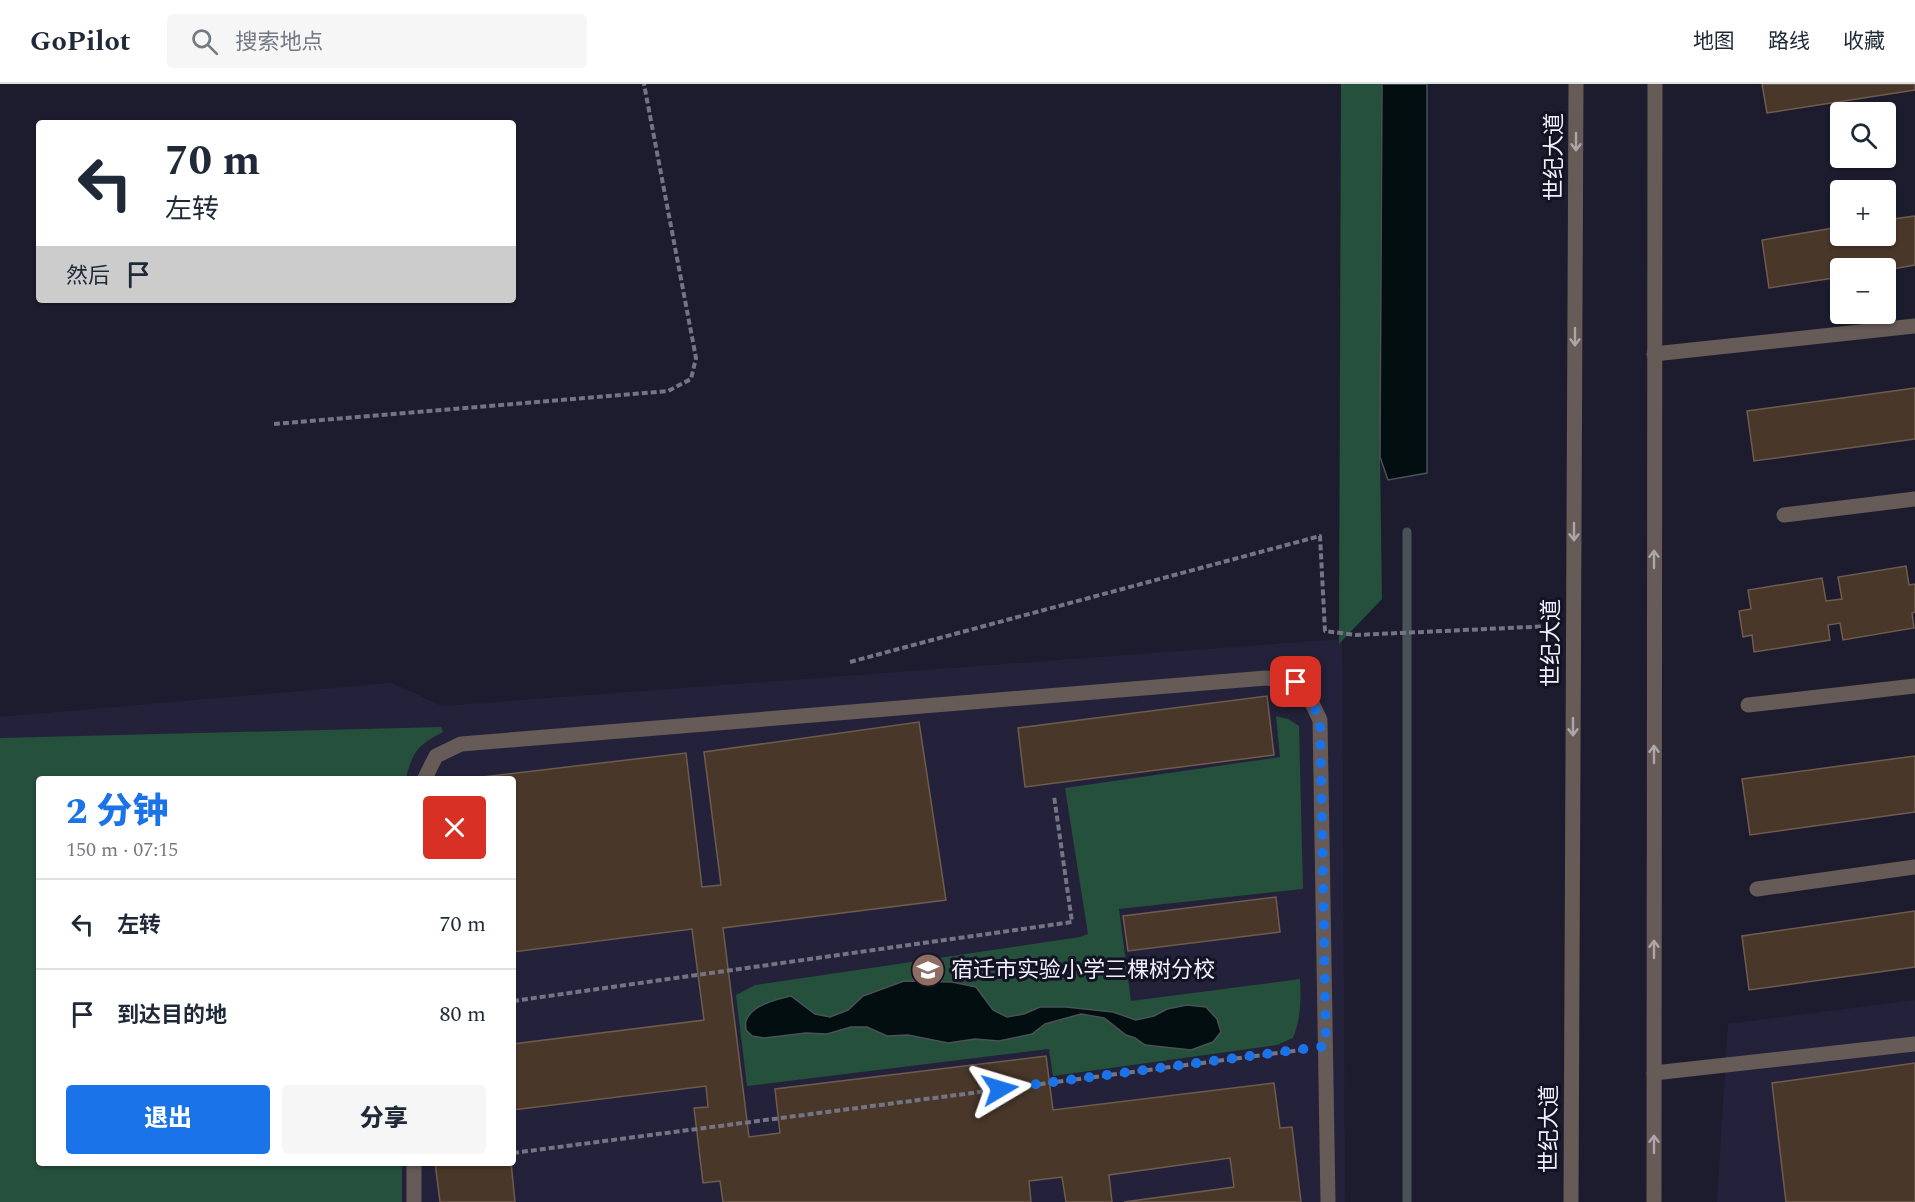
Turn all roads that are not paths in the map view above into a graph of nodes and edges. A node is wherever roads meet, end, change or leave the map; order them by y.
1 (1576, 84) edge
2 (1655, 84) edge
3 (1915, 326) edge
4 (1654, 354) junction
5 (1915, 499) edge
6 (1784, 514) dead end
7 (1915, 687) edge
8 (1748, 705) dead end
9 (426, 776) edge
10 (1915, 867) edge
11 (1756, 889) dead end
12 (1915, 1044) edge
13 (1654, 1072) junction
14 (414, 1166) edge
15 (414, 1202) edge
16 (1328, 1202) edge
17 (1571, 1202) edge
18 (1654, 1202) edge

1 -> 17 street, 世纪大道
2 - 4 street
3 - 4 street
13 -> 4 street
5 - 6 street
7 - 8 street
9 - 16 street
10 - 11 street
12 - 13 street
18 -> 13 street
14 - 15 street

